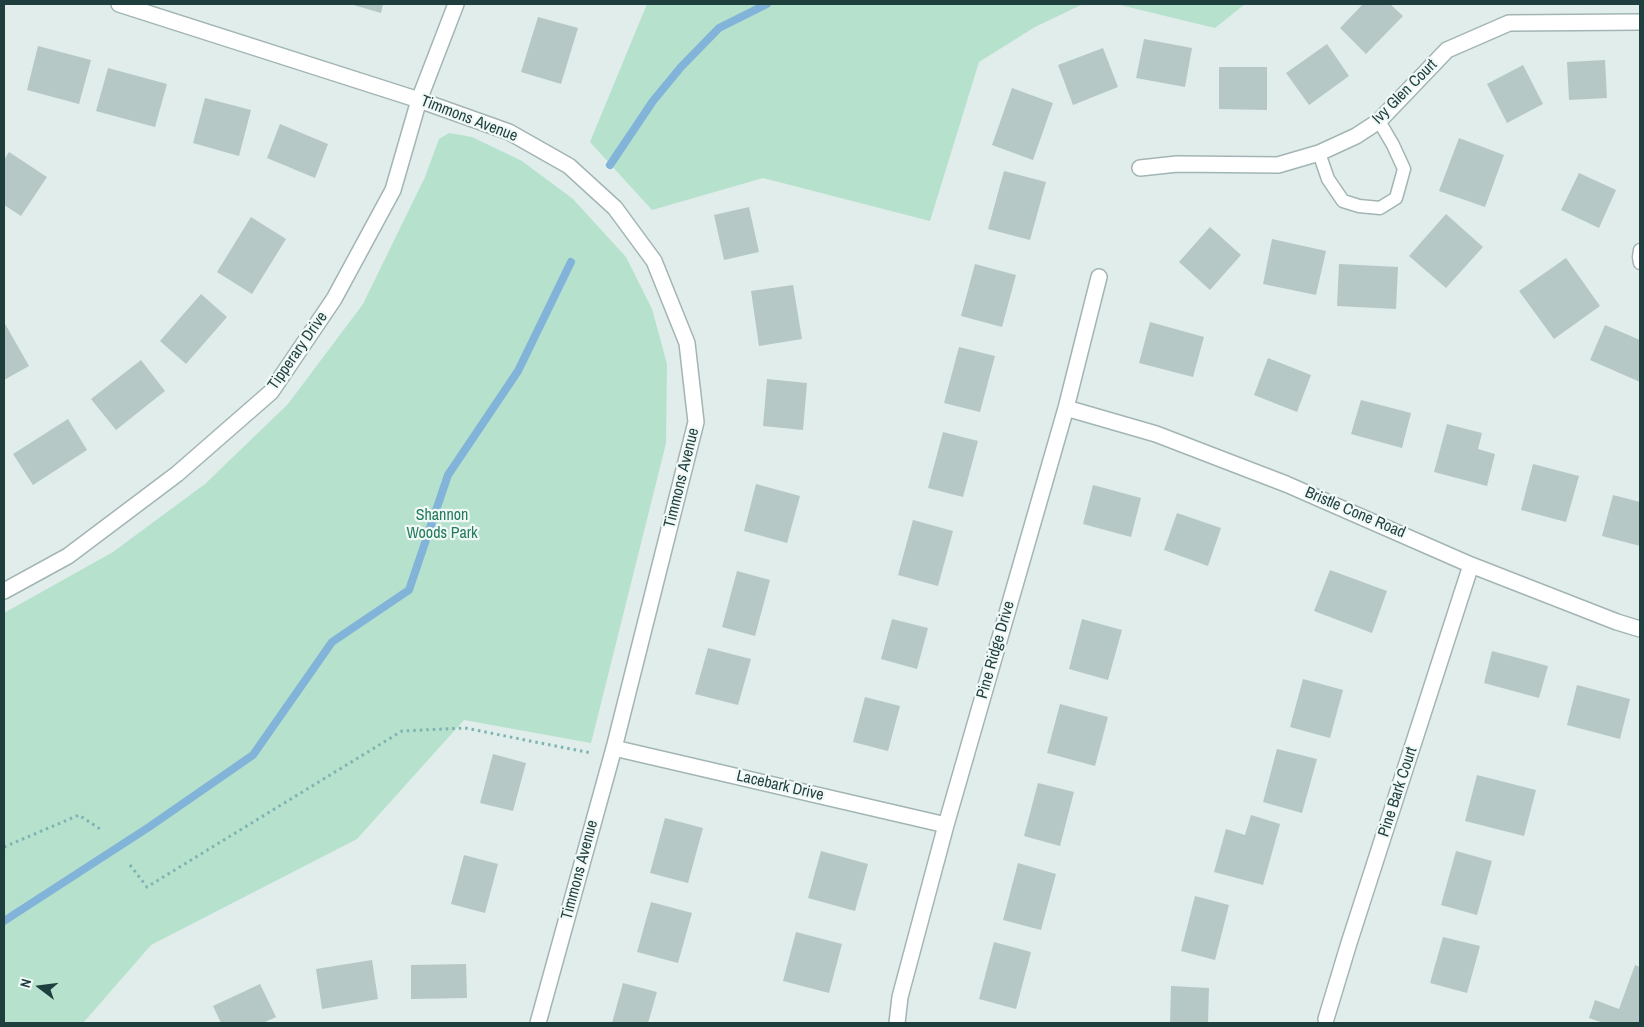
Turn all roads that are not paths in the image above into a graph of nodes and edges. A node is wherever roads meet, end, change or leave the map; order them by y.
1 (119, 4) edge
2 (456, 4) edge
3 (1640, 22) edge
4 (419, 100) junction
5 (1379, 121) junction
6 (1319, 154) junction
7 (1140, 168) dead end
8 (1640, 250) edge
9 (1640, 263) edge
10 (1100, 277) dead end
11 (1066, 408) junction
12 (1471, 565) junction
13 (4, 591) edge
14 (1640, 629) edge
15 (614, 748) junction
16 (946, 825) junction
17 (1326, 1020) dead end
18 (538, 1023) edge
19 (897, 1023) edge

1 - 4 street, Timmons Avenue
2 - 4 street, Tipperary Drive
3 - 5 street, Ivy Glen Court
4 - 13 street, Tipperary Drive
4 - 15 street, Timmons Avenue
5 - 6 street, Ivy Glen Court
5 - 6 lane
6 - 7 street, Ivy Glen Court
8 - 9 lane
10 - 11 street, Pine Ridge Drive
11 - 12 street, Bristle Cone Road
11 - 16 street, Pine Ridge Drive
12 - 14 street, Bristle Cone Road
12 - 17 street, Pine Bark Court
15 - 16 street, Lacebark Drive
15 - 18 street, Timmons Avenue
16 - 19 street, Pine Ridge Drive

